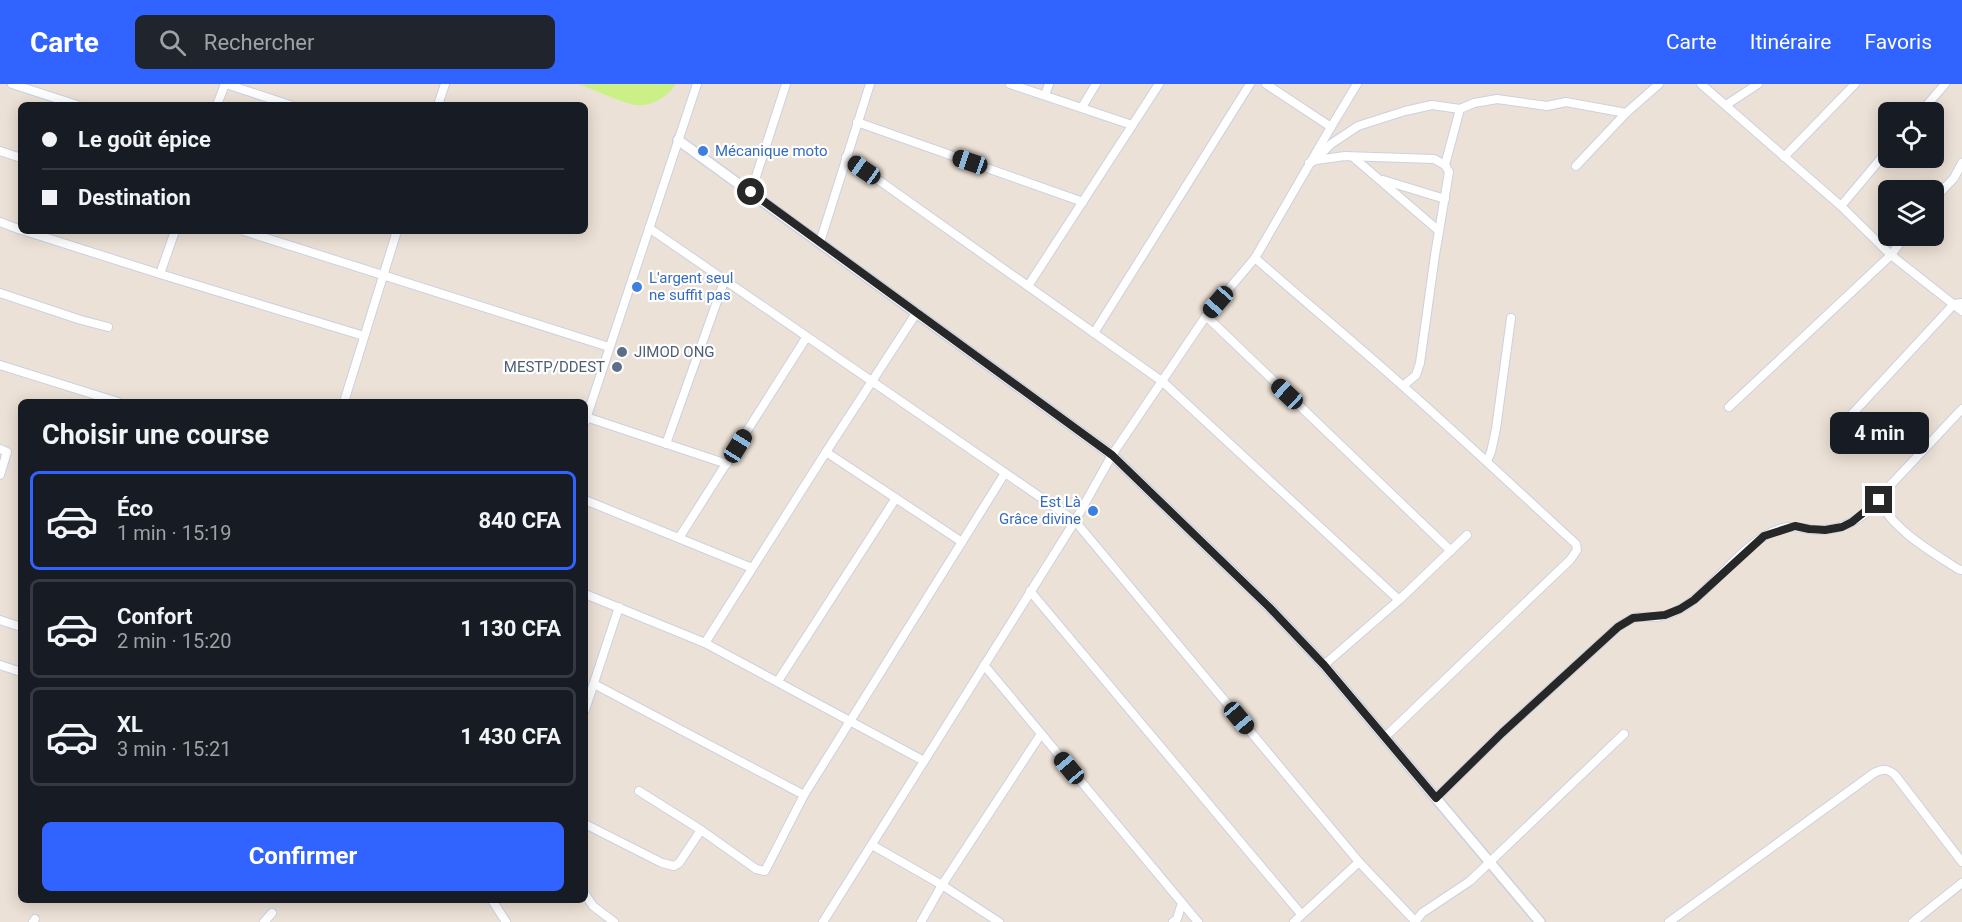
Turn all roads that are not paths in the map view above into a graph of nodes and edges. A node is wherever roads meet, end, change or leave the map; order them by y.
1 (12, 84) edge
2 (225, 84) edge
3 (446, 84) edge
4 (697, 84) edge
5 (786, 84) edge
6 (870, 84) edge
7 (1010, 84) edge
8 (1049, 84) edge
9 (1096, 84) edge
10 (1159, 84) edge
11 (1250, 84) edge
12 (1266, 84) edge
13 (1357, 84) edge
14 (1659, 84) edge
15 (1701, 84) edge
16 (1758, 84) edge
17 (1855, 84) edge
18 (1945, 84) edge
19 (1045, 95) junction
20 (68, 102) edge
21 (219, 102) edge
22 (281, 102) edge
23 (439, 102) edge
24 (1930, 102) edge
25 (1726, 105) junction
26 (1082, 107) junction
27 (1460, 109) junction
28 (1626, 113) junction
29 (857, 122) junction
30 (1132, 125) junction
31 (1331, 127) junction
32 (1323, 139) junction
33 (678, 140) junction
34 (1331, 144) junction
35 (0, 151) edge
36 (18, 157) edge
37 (846, 157) junction
38 (1349, 157) junction
39 (1784, 157) junction
40 (1312, 162) junction
41 (1878, 162) edge
42 (1962, 163) edge
43 (1445, 165) junction
44 (1576, 166) dead end
45 (1378, 179) junction
46 (1944, 188) edge
47 (751, 192) junction
48 (1445, 200) junction
49 (1083, 202) junction
50 (1841, 206) junction
51 (0, 222) edge
52 (18, 228) edge
53 (649, 228) junction
54 (1439, 231) junction
55 (35, 234) edge
56 (174, 234) edge
57 (253, 234) edge
58 (397, 234) edge
59 (820, 242) junction
60 (1897, 246) edge
61 (1890, 255) junction
62 (1255, 258) junction
63 (160, 274) junction
64 (383, 275) junction
65 (725, 279) junction
66 (1028, 286) junction
67 (0, 293) edge
68 (1958, 303) edge
69 (1962, 311) edge
70 (917, 312) junction
71 (1206, 316) junction
72 (1511, 318) dead end
73 (108, 327) dead end
74 (1094, 333) junction
75 (364, 336) junction
76 (806, 338) junction
77 (609, 347) junction
78 (0, 365) edge
79 (871, 382) junction
80 (1163, 382) junction
81 (1403, 386) junction
82 (108, 399) edge
83 (346, 399) edge
84 (1729, 407) dead end
85 (1962, 409) edge
86 (588, 413) edge
87 (588, 420) edge
88 (1841, 426) dead end
89 (666, 444) junction
90 (0, 449) edge
91 (826, 452) junction
92 (1112, 455) junction
93 (1487, 461) junction
94 (727, 464) junction
95 (1005, 474) junction
96 (0, 476) edge
97 (896, 498) junction
98 (1879, 500) junction
99 (588, 501) edge
100 (1075, 521) junction
101 (1467, 535) dead end
102 (679, 538) junction
103 (962, 542) junction
104 (1451, 551) junction
105 (752, 568) junction
106 (1962, 570) edge
107 (1030, 591) junction
108 (588, 595) edge
109 (1399, 600) junction
110 (619, 607) junction
111 (0, 620) edge
112 (18, 626) edge
113 (705, 643) junction
114 (0, 665) edge
115 (984, 665) junction
116 (1324, 665) junction
117 (18, 671) edge
118 (778, 681) junction
119 (594, 684) junction
120 (588, 701) edge
121 (851, 721) junction
122 (1041, 734) junction
123 (1624, 734) dead end
124 (1385, 737) junction
125 (924, 761) junction
126 (639, 791) dead end
127 (804, 795) junction
128 (1436, 798) junction
129 (588, 826) edge
130 (701, 830) junction
131 (872, 845) junction
132 (1489, 861) junction
133 (1359, 862) junction
134 (1962, 862) edge
135 (1962, 883) edge
136 (942, 885) junction
137 (588, 898) edge
138 (494, 903) edge
139 (1182, 903) junction
140 (272, 913) dead end
141 (1301, 914) junction
142 (264, 922) edge
143 (506, 922) edge
144 (614, 922) edge
145 (823, 922) edge
146 (921, 922) edge
147 (999, 922) edge
148 (1173, 922) edge
149 (1198, 922) edge
150 (1294, 922) edge
151 (1415, 922) edge
152 (1540, 922) edge
153 (1669, 922) edge
154 (1913, 922) edge

1 - 20 street
2 - 21 street
2 - 22 street
3 - 23 street
4 - 33 street
5 - 47 street
6 - 29 street
7 - 19 street
8 - 19 street
9 - 26 street
10 - 30 street
11 - 74 street
12 - 31 street
13 - 31 street
14 - 28 street
15 - 25 street
16 - 25 street
17 - 39 street
18 - 24 street
19 - 26 street
25 - 39 street
26 - 30 street
27 - 28 street
27 - 34 street
27 - 43 street
28 - 44 street
29 - 37 street
29 - 49 street
30 - 49 street
31 - 32 street
32 - 34 street
32 - 40 street
33 - 47 street
33 - 53 street
34 - 38 street
34 - 40 street
35 - 36 street
37 - 59 street
37 - 66 street
38 - 40 street
38 - 43 street
38 - 45 street
39 - 50 street
40 - 62 street
41 - 50 street
42 - 46 street
43 - 48 street
45 - 48 street
45 - 54 street
47 - 59 street
48 - 54 street
49 - 66 street
50 - 61 street
51 - 52 street
53 - 65 street
53 - 77 street
54 - 81 street
55 - 63 street
56 - 63 street
57 - 64 street
58 - 64 street
59 - 70 street
60 - 61 street
61 - 68 street
61 - 84 street
62 - 71 street
62 - 81 street
63 - 75 street
64 - 75 street
64 - 77 street
65 - 76 street
65 - 89 street
66 - 74 street
67 - 73 street
68 - 69 street
68 - 88 street
70 - 79 street
70 - 92 street
71 - 80 street
71 - 104 street
72 - 93 street
74 - 80 street
75 - 83 street
76 - 79 street
76 - 94 street
77 - 86 street
78 - 82 street
79 - 91 street
79 - 95 street
80 - 92 street
80 - 109 street
81 - 93 street
85 - 98 street
87 - 89 street
89 - 94 street
90 - 96 street
91 - 97 street
91 - 105 street
92 - 100 street
92 - 116 street
93 - 124 street
94 - 102 street
95 - 100 street
95 - 103 street
97 - 103 street
97 - 118 street
98 - 106 street
98 - 128 street
99 - 102 street
100 - 107 street
100 - 133 street
101 - 104 street
102 - 105 street
103 - 121 street
104 - 109 street
105 - 113 street
107 - 115 street
107 - 141 street
108 - 110 street
109 - 116 street
110 - 113 street
110 - 119 street
111 - 112 street
113 - 118 street
114 - 117 street
115 - 122 street
115 - 125 street
116 - 124 street
118 - 121 street
119 - 120 street
119 - 127 street
121 - 125 street
121 - 127 street
122 - 136 street
122 - 139 street
123 - 132 street
124 - 128 street
125 - 131 street
126 - 130 street
127 - 130 street
128 - 132 street
129 - 130 street
131 - 136 street
131 - 145 street
132 - 151 street
132 - 152 street
133 - 141 street
133 - 151 street
134 - 153 street
135 - 154 street
136 - 146 street
136 - 147 street
137 - 144 street
138 - 143 street
139 - 148 street
139 - 149 street
140 - 142 street
141 - 150 street

